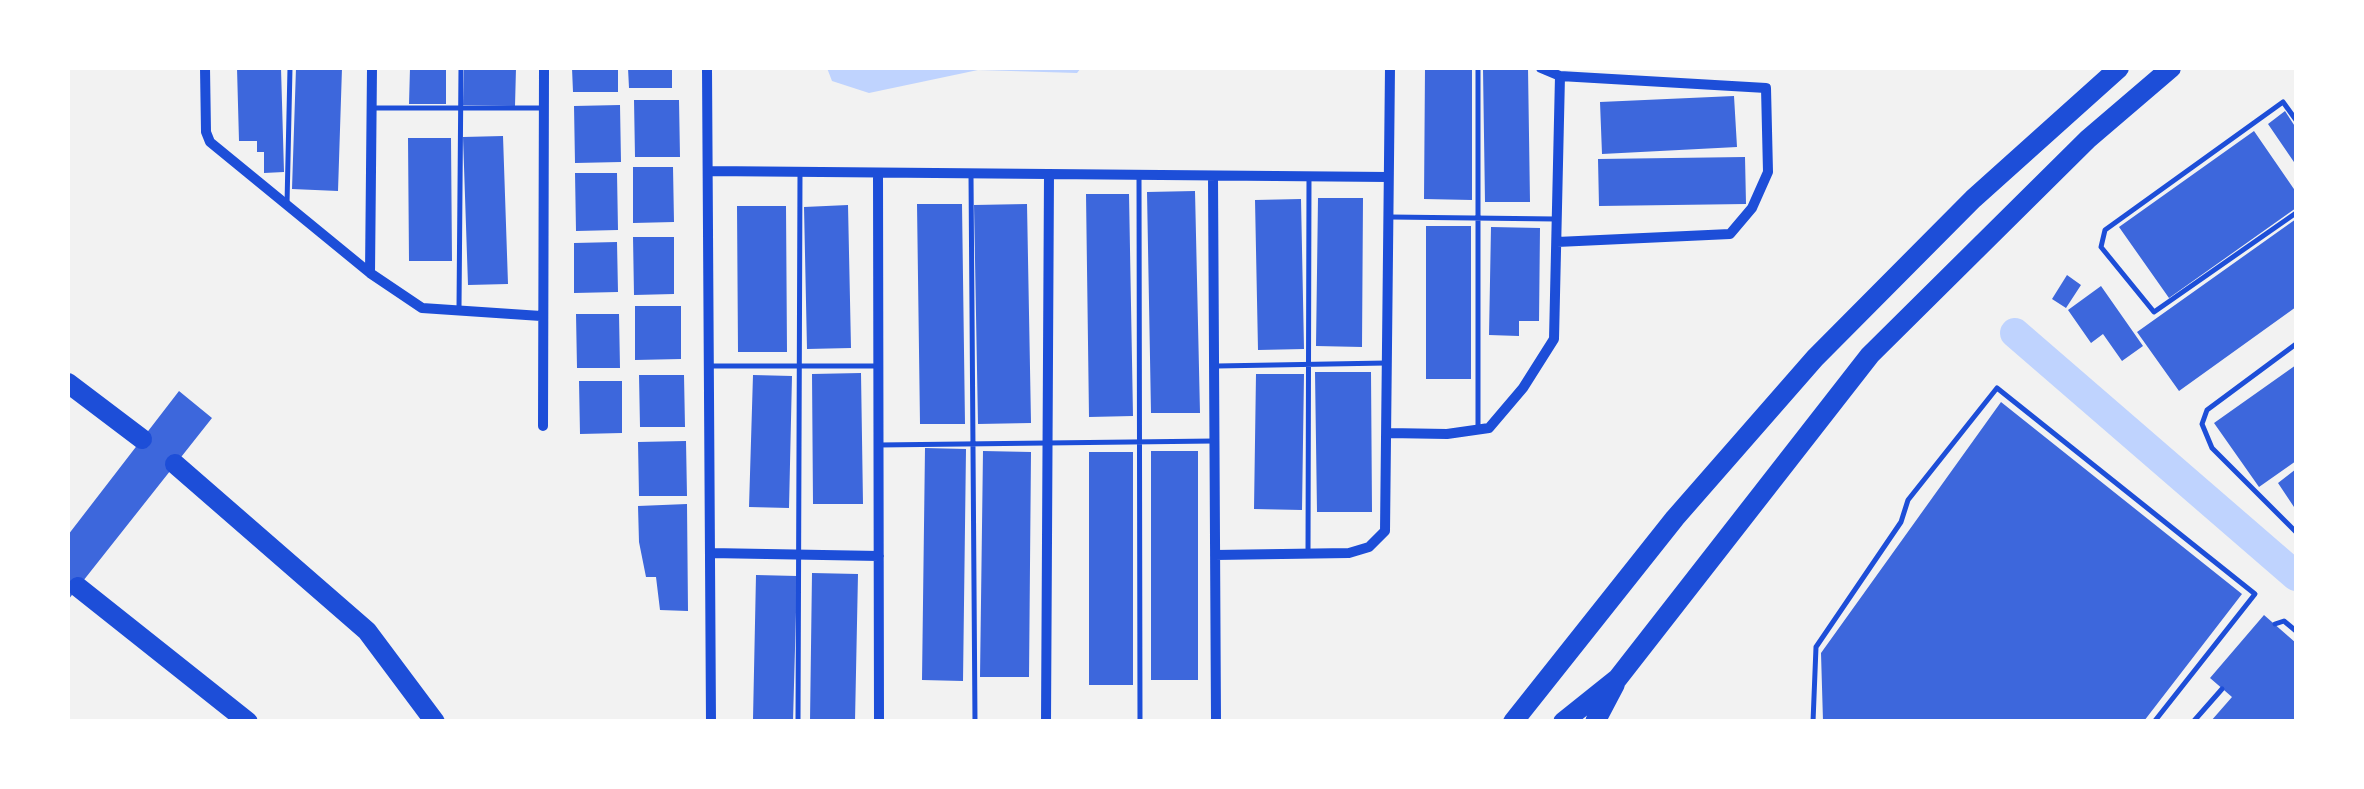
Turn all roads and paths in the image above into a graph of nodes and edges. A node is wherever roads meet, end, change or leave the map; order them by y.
1 (205, 68) edge
2 (290, 68) edge
3 (372, 68) edge
4 (461, 68) edge
5 (544, 68) edge
6 (708, 68) edge
7 (1390, 68) edge
8 (1478, 68) edge
9 (1541, 68) edge
10 (2119, 68) edge
11 (2171, 68) edge
12 (1560, 76) junction
13 (372, 108) junction
14 (461, 108) junction
15 (544, 108) junction
16 (2296, 120) edge
17 (708, 172) junction
18 (800, 172) junction
19 (878, 173) junction
20 (971, 174) junction
21 (1049, 174) junction
22 (1139, 175) junction
23 (1213, 176) junction
24 (1309, 176) junction
25 (1388, 177) junction
26 (287, 206) junction
27 (2296, 213) edge
28 (1388, 217) junction
29 (1478, 218) junction
30 (1556, 219) junction
31 (1557, 242) junction
32 (370, 273) junction
33 (459, 311) junction
34 (542, 316) junction
35 (2296, 344) edge
36 (1387, 362) junction
37 (1309, 364) junction
38 (709, 366) junction
39 (799, 366) junction
40 (878, 366) junction
41 (1214, 366) junction
42 (68, 383) edge
43 (542, 426) dead end
44 (1478, 430) junction
45 (1388, 433) junction
46 (142, 439) dead end
47 (1140, 442) junction
48 (1214, 442) junction
49 (1048, 443) junction
50 (974, 444) junction
51 (879, 445) junction
52 (175, 464) dead end
53 (2296, 532) edge
54 (710, 552) junction
55 (1308, 554) junction
56 (798, 555) junction
57 (1215, 555) junction
58 (879, 556) junction
59 (78, 587) dead end
60 (2275, 624) dead end
61 (2296, 631) edge
62 (1618, 678) junction
63 (2222, 688) dead end
64 (879, 721) edge
65 (248, 722) edge
66 (434, 722) edge
67 (711, 722) edge
68 (798, 722) edge
69 (890, 722) edge
70 (975, 722) edge
71 (1046, 722) edge
72 (1140, 722) edge
73 (1216, 722) edge
74 (1514, 722) edge
75 (1563, 722) edge
76 (1596, 722) edge
77 (1813, 722) edge
78 (2154, 722) edge
79 (2193, 722) edge

1 - 26 street
2 - 26 lane
3 - 13 street
4 - 14 lane
5 - 15 street
6 - 17 street
7 - 25 street
8 - 29 lane
9 - 12 street
10 - 74 highway
11 - 62 highway
12 - 30 street
12 - 31 street
13 - 14 lane
13 - 32 street
14 - 15 lane
14 - 33 lane
15 - 34 street
16 - 27 lane
17 - 18 street
17 - 38 street
18 - 19 street
18 - 39 lane
19 - 20 street
19 - 40 street
20 - 21 street
20 - 50 lane
21 - 22 street
21 - 49 street
22 - 23 street
22 - 47 lane
23 - 24 street
23 - 41 street
24 - 25 street
24 - 37 lane
25 - 28 street
26 - 32 street
28 - 29 lane
28 - 36 street
29 - 30 lane
29 - 44 lane
30 - 31 street
31 - 44 street
32 - 33 street
33 - 34 street
34 - 43 street
35 - 53 lane
36 - 37 lane
36 - 45 street
37 - 41 lane
37 - 55 lane
38 - 39 lane
38 - 54 street
39 - 40 lane
39 - 56 lane
40 - 51 street
41 - 48 street
42 - 46 highway
44 - 45 street
45 - 55 street
47 - 48 lane
47 - 49 lane
47 - 72 lane
48 - 57 street
49 - 50 lane
49 - 71 street
50 - 51 lane
50 - 70 lane
51 - 58 street
52 - 66 highway
54 - 56 street
54 - 67 street
55 - 57 street
56 - 58 street
56 - 68 lane
57 - 73 street
58 - 64 street
59 - 65 highway
60 - 61 lane
62 - 75 highway
62 - 76 highway
63 - 79 lane
64 - 69 street
77 - 78 lane

